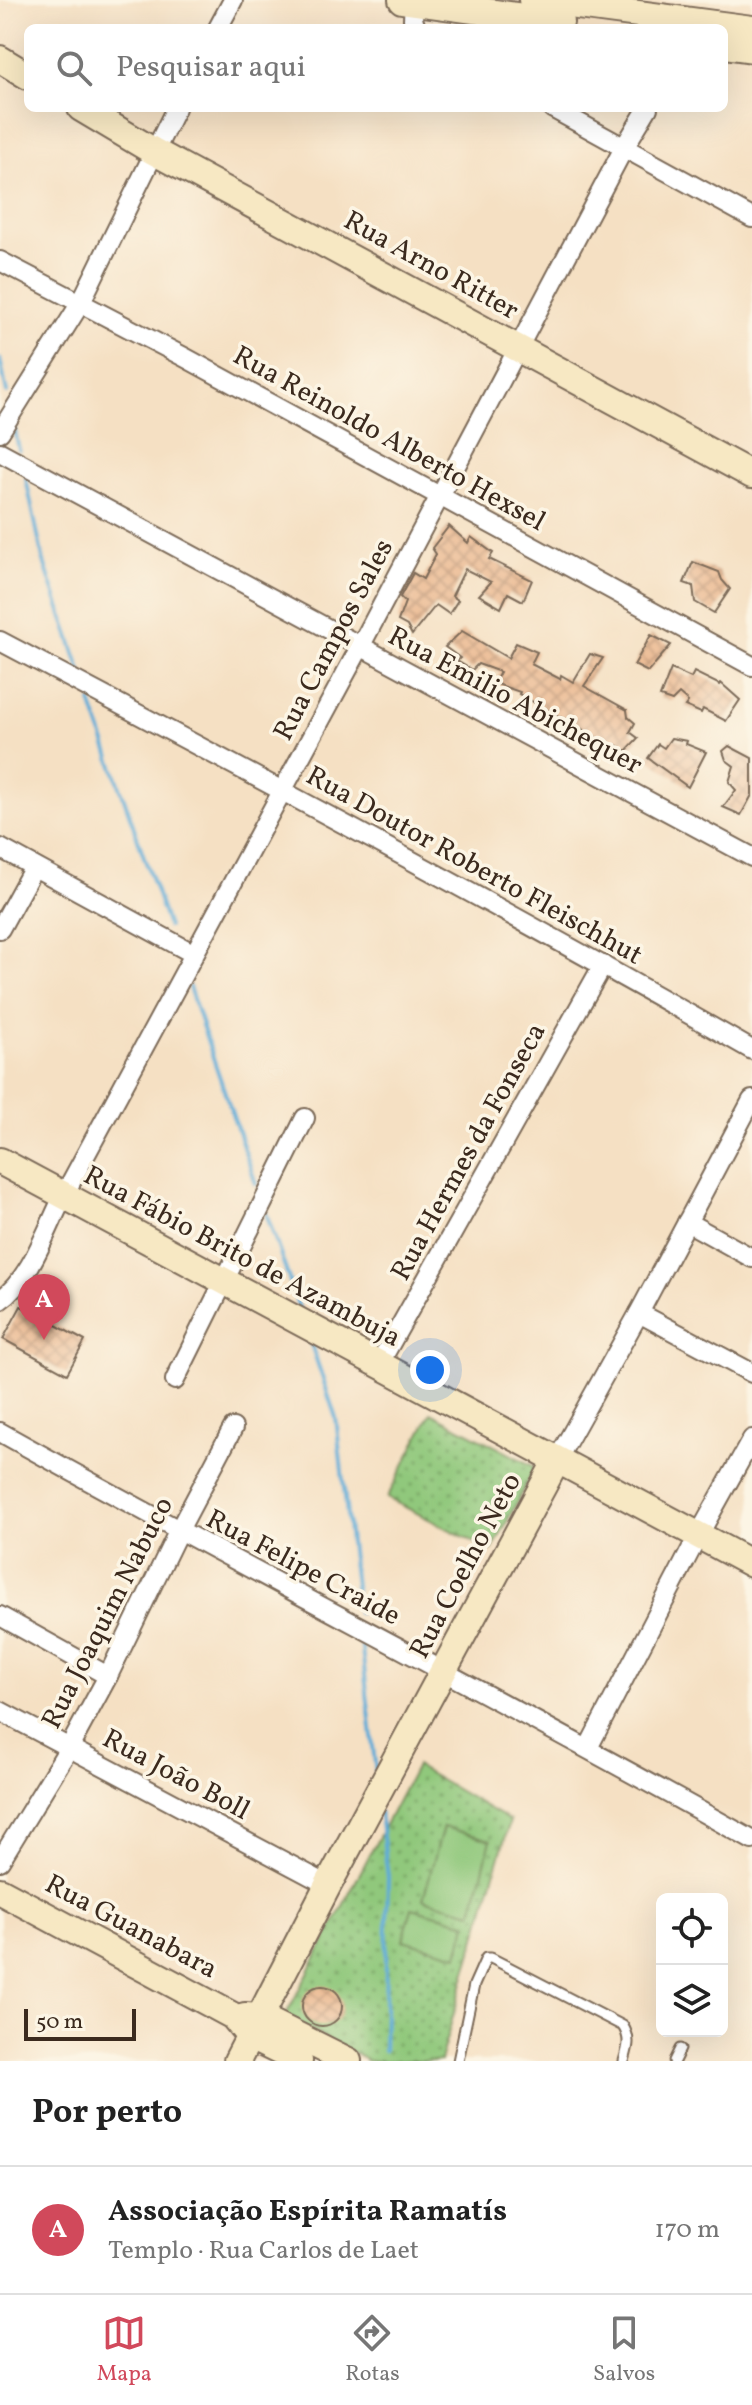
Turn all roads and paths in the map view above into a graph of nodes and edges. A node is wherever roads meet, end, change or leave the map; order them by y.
1 (233, 0) edge
2 (532, 0) edge
3 (410, 1) edge
4 (220, 24) edge
5 (415, 24) edge
6 (576, 24) edge
7 (688, 24) edge
8 (728, 27) edge
9 (752, 29) edge
10 (728, 46) edge
11 (752, 49) edge
12 (0, 59) edge
13 (24, 74) edge
14 (88, 112) edge
15 (174, 112) edge
16 (560, 112) edge
17 (646, 112) edge
18 (625, 146) junction
19 (153, 151) junction
20 (752, 218) edge
21 (0, 261) edge
22 (80, 304) junction
23 (519, 348) junction
24 (0, 432) edge
25 (0, 452) edge
26 (752, 475) edge
27 (440, 496) junction
28 (0, 641) edge
29 (360, 647) junction
30 (752, 666) edge
31 (283, 790) junction
32 (0, 848) edge
33 (752, 857) edge
34 (34, 867) junction
35 (0, 929) edge
36 (194, 954) junction
37 (603, 965) junction
38 (752, 1050) edge
39 (752, 1100) edge
40 (305, 1118) dead end
41 (0, 1161) edge
42 (64, 1195) junction
43 (687, 1222) junction
44 (752, 1258) edge
45 (223, 1279) junction
46 (0, 1300) edge
47 (639, 1313) junction
48 (379, 1364) junction
49 (752, 1373) edge
50 (175, 1380) dead end
51 (233, 1428) dead end
52 (0, 1432) edge
53 (752, 1439) edge
54 (557, 1460) junction
55 (178, 1532) junction
56 (698, 1536) junction
57 (752, 1564) edge
58 (0, 1616) edge
59 (444, 1671) junction
60 (108, 1676) junction
61 (0, 1711) edge
62 (69, 1748) junction
63 (588, 1748) junction
64 (752, 1840) edge
65 (0, 1861) edge
66 (328, 1885) junction
67 (0, 1891) edge
68 (255, 2027) junction
69 (680, 2049) dead end
70 (237, 2061) edge
71 (299, 2061) edge
72 (348, 2061) edge
73 (458, 2061) edge
74 (624, 2061) edge
75 (674, 2061) edge

1 - 4 street
2 - 7 street
3 - 5 street
3 - 6 street
8 - 9 street
10 - 11 street
12 - 13 street
14 - 19 street, Rua Arno Ritter
15 - 19 street
16 - 18 street
17 - 18 street, Rua Campos Sales
18 - 20 street
18 - 23 street, Rua Campos Sales
19 - 22 street
19 - 23 street, Rua Arno Ritter
21 - 22 street, Rua Reinoldo Alberto Hexsel
22 - 24 street
22 - 27 street, Rua Reinoldo Alberto Hexsel
23 - 26 street, Rua Arno Ritter
23 - 27 street, Rua Campos Sales
25 - 29 street, Rua Emilio Abichequer
27 - 29 street, Rua Campos Sales
27 - 30 street, Rua Reinoldo Alberto Hexsel
28 - 31 street, Rua Doutor Roberto Fleischhut
29 - 31 street, Rua Campos Sales
29 - 33 street, Rua Emilio Abichequer
31 - 36 street, Rua Campos Sales
31 - 37 street, Rua Doutor Roberto Fleischhut
32 - 34 street
34 - 35 street
34 - 36 street
36 - 42 street, Rua Campos Sales
37 - 38 street, Rua Doutor Roberto Fleischhut
37 - 48 street, Rua Hermes da Fonseca
39 - 43 street, Rua Coelho Neto
40 - 45 street
41 - 42 street, Rua Fábio Brito de Azambuja
42 - 45 street, Rua Fábio Brito de Azambuja
42 - 46 street, Rua Campos Sales
43 - 44 street
43 - 47 street, Rua Coelho Neto
45 - 48 street, Rua Fábio Brito de Azambuja
45 - 50 street
47 - 49 street
47 - 54 street, Rua Coelho Neto
48 - 54 street, Rua Fábio Brito de Azambuja
51 - 55 street, Rua Joaquim Nabuco
52 - 55 street, Rua Felipe Craide
53 - 56 street
54 - 56 street, Rua Fábio Brito de Azambuja
54 - 59 street, Rua Coelho Neto
55 - 59 street, Rua Felipe Craide
55 - 60 street, Rua Joaquim Nabuco
56 - 57 street, Rua Fábio Brito de Azambuja
56 - 63 street
58 - 60 street
59 - 63 street, Rua Felipe Craide
59 - 66 street, Rua Coelho Neto
60 - 62 street, Rua Joaquim Nabuco
61 - 62 street, Rua João Boll
62 - 65 street, Rua Joaquim Nabuco
62 - 66 street, Rua João Boll
63 - 64 street, Rua Felipe Craide
66 - 68 street, Rua Coelho Neto
67 - 68 street, Rua Guanabara
68 - 70 street, Rua Coelho Neto
68 - 71 street
68 - 72 street
69 - 75 lane
73 - 74 lane

